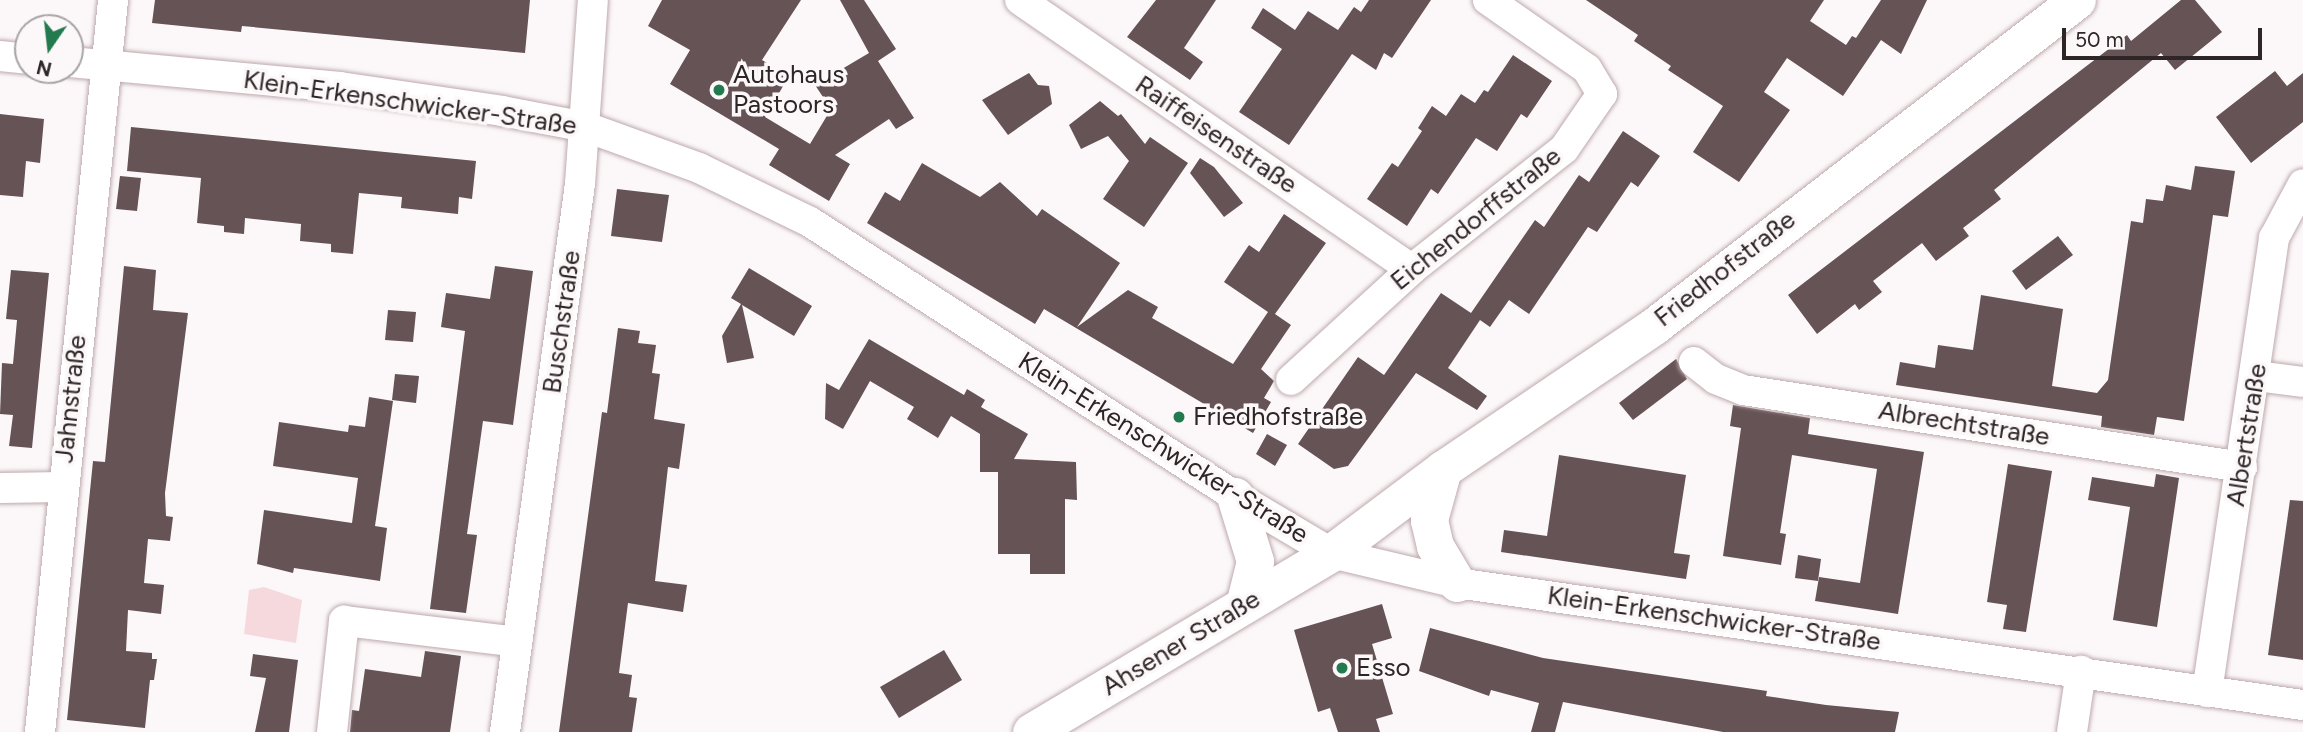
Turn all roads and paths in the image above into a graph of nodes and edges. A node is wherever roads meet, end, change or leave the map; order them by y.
1 (113, 0) edge
2 (593, 0) edge
3 (1020, 0) edge
4 (1488, 0) edge
5 (2077, 0) edge
6 (84, 64) edge
7 (104, 66) junction
8 (586, 127) junction
9 (2303, 184) edge
10 (1412, 269) junction
11 (1694, 362) dead end
12 (2257, 376) junction
13 (1291, 380) dead end
14 (2303, 382) edge
15 (2242, 467) junction
16 (1443, 469) junction
17 (62, 487) junction
18 (0, 488) edge
19 (1235, 496) junction
20 (1331, 553) junction
21 (1457, 583) junction
22 (1244, 605) junction
23 (517, 642) junction
24 (2081, 671) junction
25 (2207, 692) junction
26 (2303, 705) edge
27 (40, 732) edge
28 (332, 732) edge
29 (505, 732) edge
30 (1031, 732) edge
31 (2072, 732) edge

1 - 7 street, Jahnstraße
2 - 8 street, Buschstraße
3 - 10 street, Raiffeisenstraße
4 - 10 street, Eichendorffstraße
5 - 16 main road, Friedhofstraße
6 - 7 street, Klein-Erkenschwicker-Straße
7 - 8 street, Klein-Erkenschwicker-Straße
7 - 17 street, Jahnstraße
8 - 19 street, Klein-Erkenschwicker-Straße
8 - 23 street, Buschstraße
9 - 12 street, Albertstraße
10 - 13 street, Eichendorffstraße
11 - 15 street, Albrechtstraße
12 - 14 street
12 - 15 street, Albertstraße
15 - 25 street, Albertstraße
16 - 20 main road, Friedhofstraße
16 - 21 main road
17 - 18 street
17 - 27 street, Jahnstraße
19 - 20 street, Klein-Erkenschwicker-Straße
19 - 22 main road
20 - 21 street, Klein-Erkenschwicker-Straße
20 - 22 main road, Ahsener Straße
21 - 24 street, Klein-Erkenschwicker-Straße
22 - 30 main road, Ahsener Straße
23 - 28 street
23 - 29 street, Buschstraße
24 - 25 street, Klein-Erkenschwicker-Straße
24 - 31 street
25 - 26 street, Klein-Erkenschwicker-Straße

